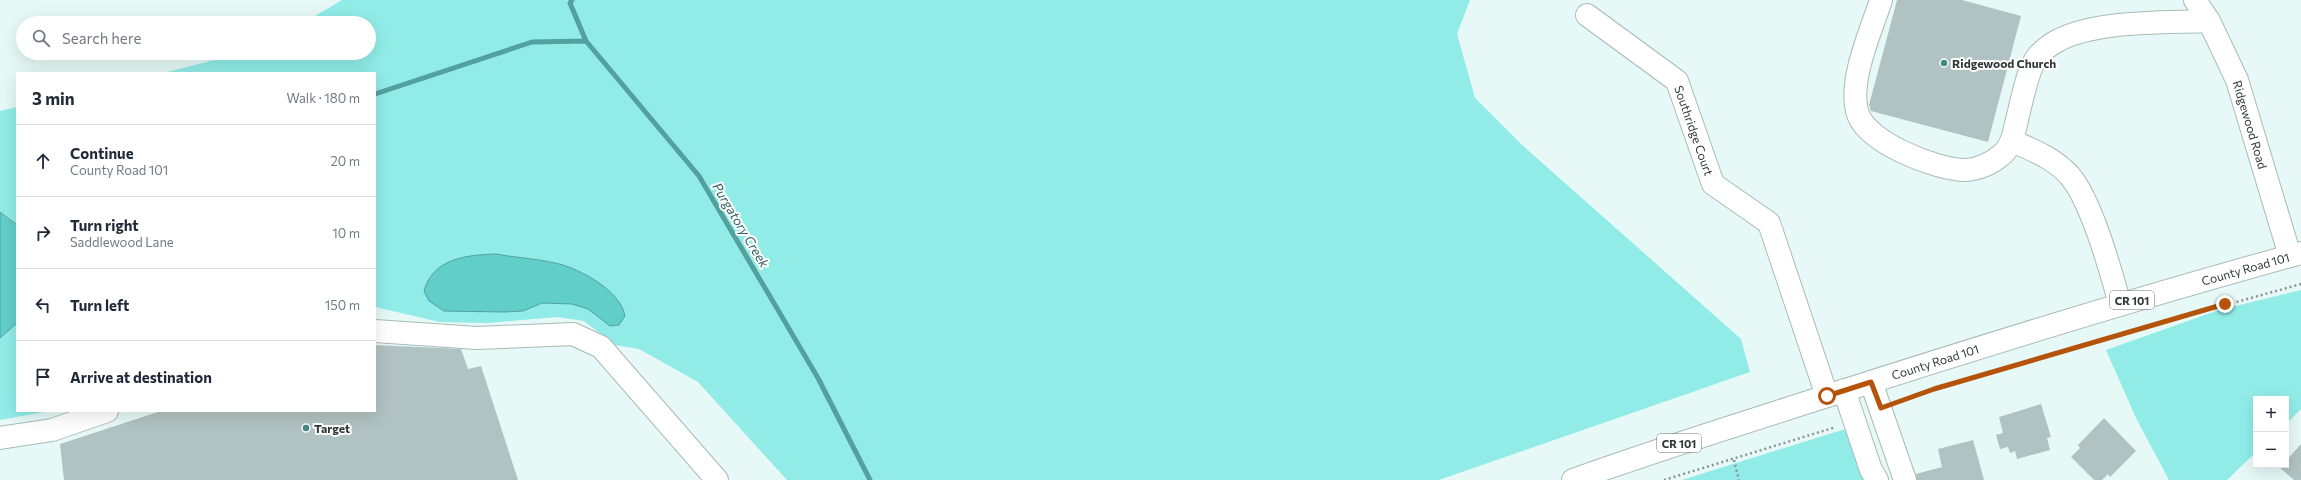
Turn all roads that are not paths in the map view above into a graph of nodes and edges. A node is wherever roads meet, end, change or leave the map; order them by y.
1 (1881, 0) edge
2 (2195, 0) edge
3 (1588, 15) dead end
4 (2209, 21) junction
5 (2012, 141) junction
6 (2296, 254) edge
7 (2120, 304) junction
8 (376, 331) edge
9 (1871, 382) junction
10 (1836, 393) junction
11 (104, 412) edge
12 (0, 438) edge
13 (708, 477) edge
14 (1573, 480) edge
15 (1877, 480) edge
16 (1905, 480) edge

1 - 5 street
2 - 4 street, Ridgewood Road
3 - 10 street, Southridge Court
4 - 5 street
4 - 6 street, Ridgewood Road
5 - 7 street
6 - 7 street, County Road 101 / CR 101
7 - 9 street, County Road 101 / CR 101
8 - 13 street
9 - 10 street, County Road 101 / CR 101
9 - 16 street
10 - 14 street, County Road 101 / CR 101
10 - 15 street, Southridge Court
11 - 12 street

